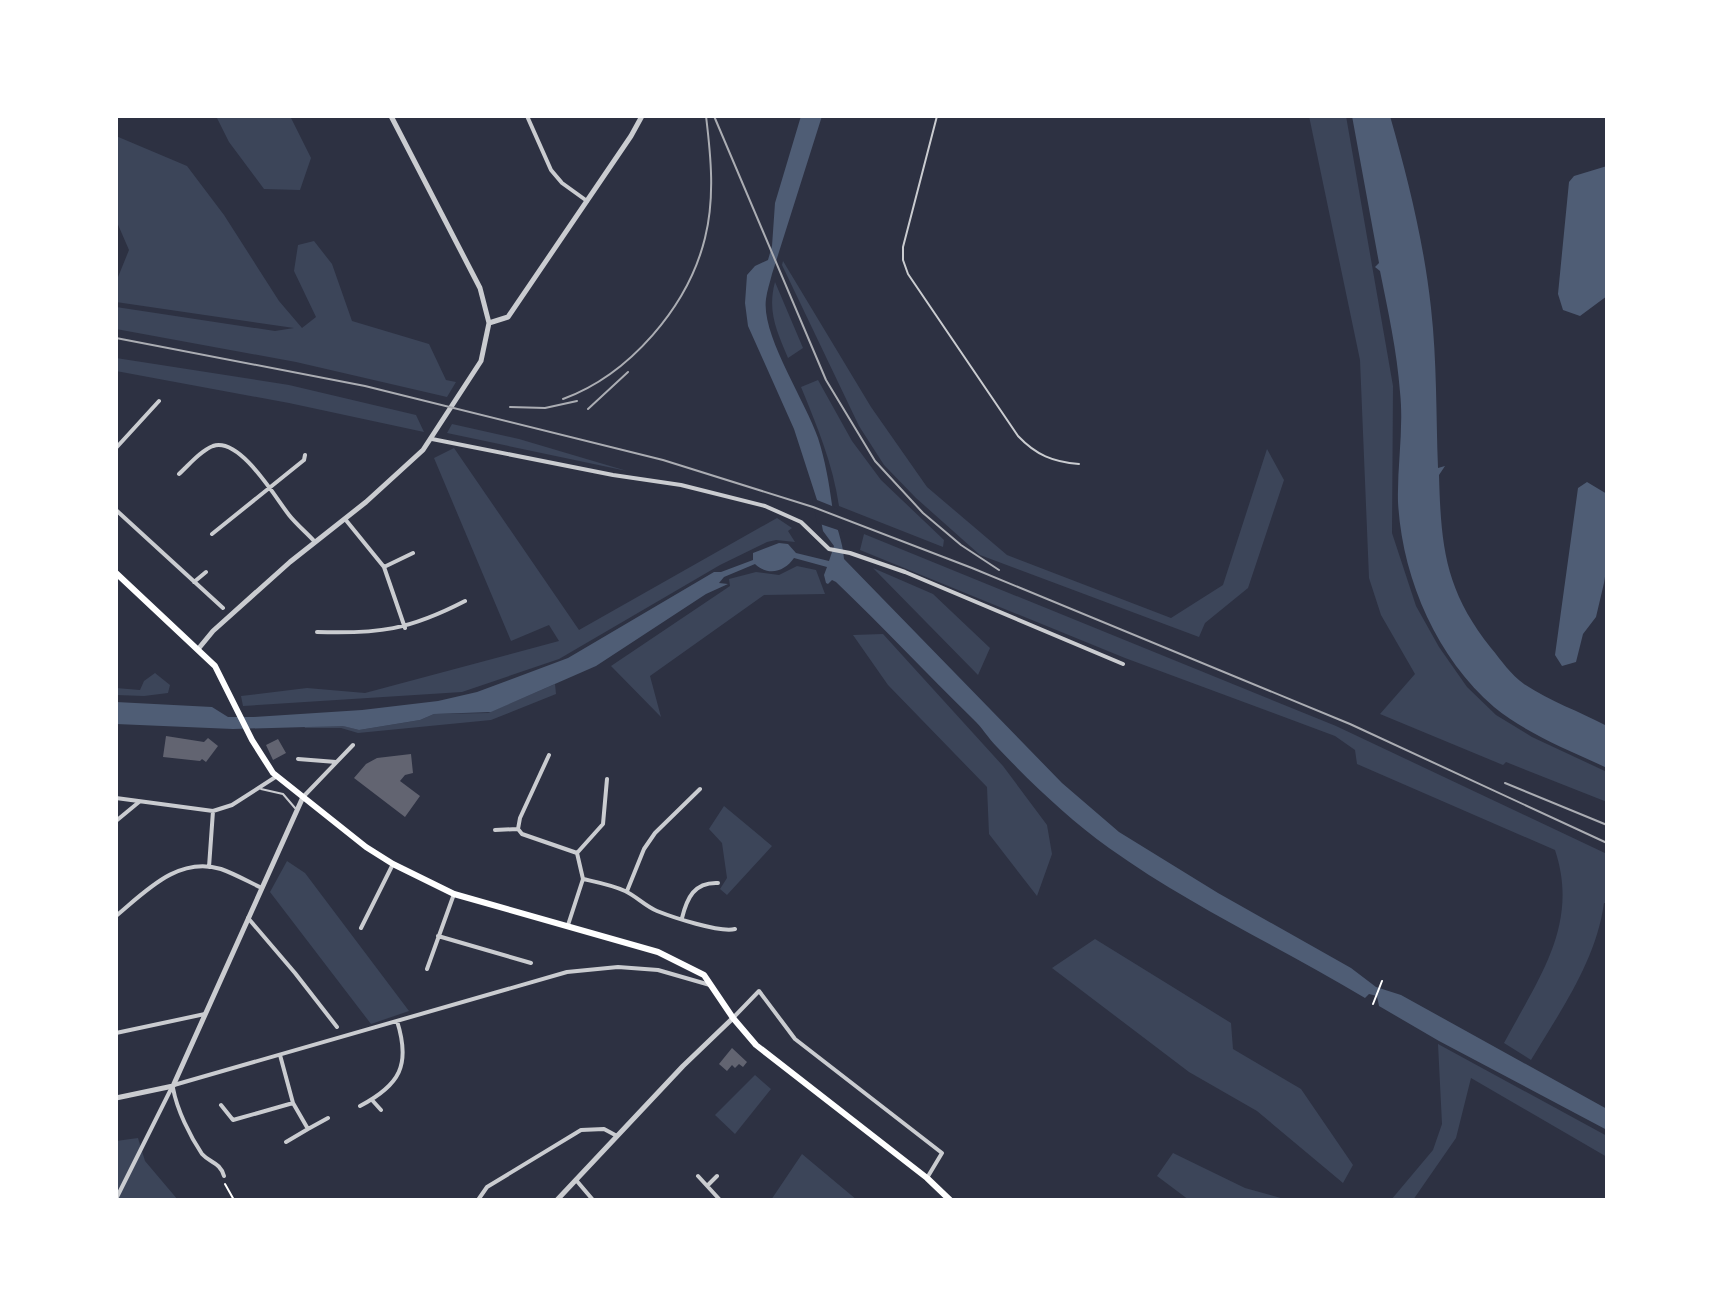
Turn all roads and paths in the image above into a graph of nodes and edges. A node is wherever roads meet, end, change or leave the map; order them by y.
1 (391, 116) edge
2 (527, 116) edge
3 (642, 116) edge
4 (937, 116) edge
5 (587, 201) junction
6 (489, 323) junction
7 (159, 401) dead end
8 (432, 439) junction
9 (116, 448) edge
10 (305, 455) dead end
11 (1079, 464) dead end
12 (179, 474) dead end
13 (269, 487) junction
14 (116, 510) edge
15 (345, 519) junction
16 (212, 534) dead end
17 (315, 542) junction
18 (413, 553) dead end
19 (384, 567) junction
20 (206, 572) dead end
21 (116, 573) edge
22 (194, 582) junction
23 (465, 601) dead end
24 (223, 608) dead end
25 (405, 628) junction
26 (317, 632) dead end
27 (199, 648) junction
28 (1123, 664) dead end
29 (353, 745) dead end
30 (549, 755) dead end
31 (298, 759) dead end
32 (336, 762) junction
33 (277, 776) junction
34 (607, 779) dead end
35 (256, 789) junction
36 (700, 789) dead end
37 (304, 796) junction
38 (116, 798) edge
39 (139, 801) junction
40 (297, 810) junction
41 (213, 811) junction
42 (116, 821) edge
43 (518, 829) junction
44 (495, 830) dead end
45 (577, 853) junction
46 (393, 864) junction
47 (209, 867) junction
48 (583, 879) junction
49 (718, 883) dead end
50 (262, 888) junction
51 (627, 891) junction
52 (454, 894) junction
53 (116, 916) edge
54 (248, 918) junction
55 (682, 918) junction
56 (568, 925) junction
57 (361, 928) dead end
58 (735, 929) dead end
59 (438, 936) junction
60 (531, 963) dead end
61 (427, 969) dead end
62 (1382, 981) dead end
63 (713, 986) junction
64 (1373, 1004) dead end
65 (205, 1014) junction
66 (733, 1018) junction
67 (397, 1020) junction
68 (337, 1027) dead end
69 (116, 1033) edge
70 (279, 1055) junction
71 (173, 1086) junction
72 (116, 1098) edge
73 (372, 1100) junction
74 (293, 1103) junction
75 (221, 1105) dead end
76 (360, 1106) dead end
77 (381, 1110) dead end
78 (328, 1118) dead end
79 (308, 1129) junction
80 (617, 1136) junction
81 (286, 1142) dead end
82 (224, 1176) joint
83 (698, 1176) dead end
84 (717, 1176) dead end
85 (927, 1178) junction
86 (576, 1180) junction
87 (708, 1185) junction
88 (116, 1199) edge
89 (234, 1200) edge
90 (478, 1200) edge
91 (524, 1200) edge
92 (547, 1200) edge
93 (557, 1200) edge
94 (593, 1200) edge
95 (720, 1200) edge
96 (950, 1200) edge

1 - 6 street
2 - 5 street
3 - 5 street
4 - 11 lane
5 - 6 street
6 - 8 street
7 - 9 street
8 - 15 street
8 - 28 street
10 - 13 street
12 - 13 street
13 - 16 street
13 - 17 street
14 - 22 street
15 - 17 street
15 - 19 street
17 - 27 street
18 - 19 street
19 - 25 street
20 - 22 street
21 - 27 main road
22 - 24 street
23 - 25 street
25 - 26 street
27 - 33 main road
29 - 32 street
30 - 43 street
31 - 32 street
32 - 37 street
33 - 35 street
33 - 37 main road
34 - 45 street
35 - 40 lane
35 - 41 street
36 - 51 street
37 - 40 street
37 - 46 main road
38 - 39 street
39 - 41 street
39 - 42 street
40 - 50 street
41 - 47 street
43 - 44 street
43 - 45 street
45 - 48 street
46 - 52 main road
46 - 57 street
47 - 50 street
47 - 53 street
48 - 51 street
48 - 56 street
49 - 55 street
50 - 54 street
51 - 55 street
52 - 56 main road
52 - 59 street
54 - 65 street
54 - 68 street
55 - 58 street
56 - 63 main road
59 - 60 street
59 - 61 street
62 - 64 path
63 - 66 main road
63 - 67 street
65 - 69 street
65 - 71 street
66 - 80 street
66 - 85 main road
66 - 85 street
67 - 70 street
67 - 73 street
70 - 71 street
70 - 74 street
71 - 72 street
71 - 82 street
71 - 88 street
73 - 76 street
73 - 77 street
74 - 75 street
74 - 79 street
78 - 79 street
79 - 81 street
80 - 86 street
80 - 90 street
82 - 89 path
83 - 87 street
84 - 87 street
85 - 96 main road
86 - 93 street
86 - 94 street
87 - 95 street
91 - 92 street

